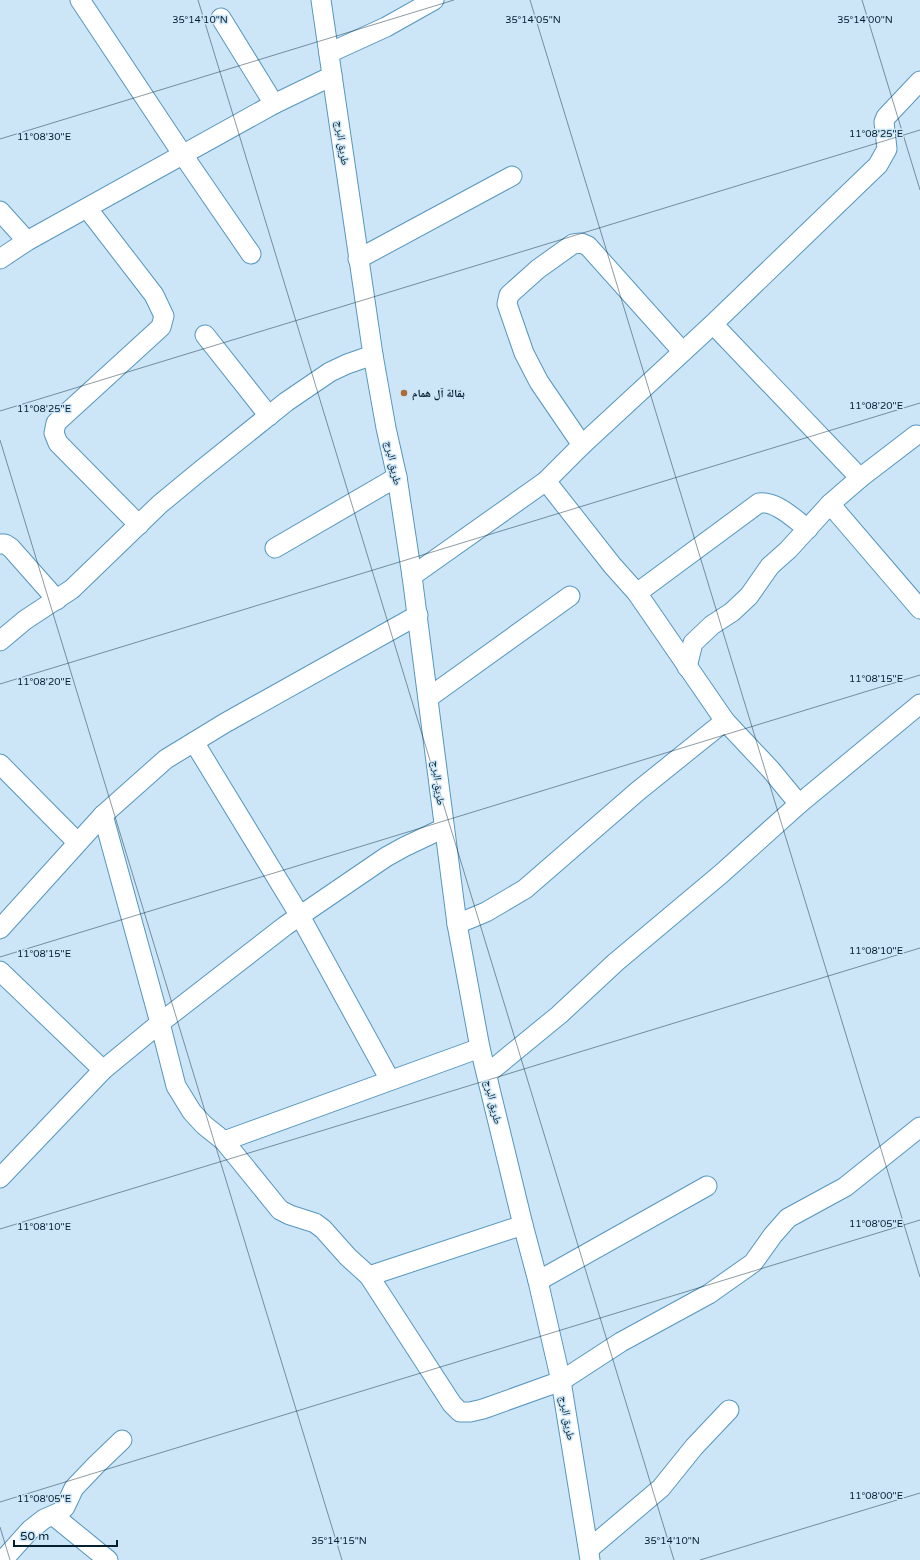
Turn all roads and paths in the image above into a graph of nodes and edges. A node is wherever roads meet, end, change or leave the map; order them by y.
1 (80, 0) edge
2 (321, 0) edge
3 (434, 0) edge
4 (221, 18) dead end
5 (329, 54) junction
6 (332, 76) junction
7 (920, 80) edge
8 (274, 104) junction
9 (183, 155) junction
10 (512, 176) dead end
11 (87, 208) junction
12 (0, 211) edge
13 (26, 241) junction
14 (251, 254) dead end
15 (358, 259) junction
16 (0, 260) edge
17 (713, 324) junction
18 (205, 335) dead end
19 (682, 351) junction
20 (373, 356) junction
21 (269, 416) junction
22 (916, 435) dead end
23 (582, 445) junction
24 (397, 477) junction
25 (860, 478) junction
26 (546, 480) junction
27 (830, 504) junction
28 (139, 525) junction
29 (808, 529) junction
30 (0, 544) edge
31 (276, 548) dead end
32 (412, 576) junction
33 (637, 593) junction
34 (570, 596) dead end
35 (57, 600) junction
36 (920, 609) edge
37 (418, 615) junction
38 (0, 642) edge
39 (687, 666) junction
40 (428, 698) junction
41 (920, 704) edge
42 (725, 721) junction
43 (194, 742) junction
44 (1, 768) edge
45 (799, 804) junction
46 (103, 814) junction
47 (444, 828) junction
48 (77, 842) junction
49 (300, 916) junction
50 (457, 924) junction
51 (0, 929) edge
52 (0, 970) edge
53 (160, 1023) junction
54 (480, 1048) junction
55 (103, 1070) junction
56 (487, 1074) junction
57 (390, 1080) junction
58 (920, 1127) edge
59 (224, 1141) junction
60 (0, 1178) edge
61 (707, 1186) dead end
62 (523, 1225) junction
63 (370, 1276) junction
64 (538, 1281) junction
65 (560, 1381) junction
66 (730, 1410) dead end
67 (122, 1440) dead end
68 (54, 1516) junction
69 (590, 1554) edge
70 (3, 1560) edge
71 (108, 1560) edge

1 - 9 street
2 - 5 street, طريق البرج
3 - 5 street
4 - 8 street
5 - 6 street, طريق البرج
6 - 8 street
6 - 15 street, طريق البرج
7 - 17 street
8 - 9 street
9 - 11 street
9 - 14 street
10 - 15 street
11 - 13 street
11 - 28 street
12 - 13 street
13 - 16 street
15 - 20 street, طريق البرج
17 - 19 street
17 - 25 street
18 - 21 street
19 - 23 street
19 - 23 street
20 - 21 street
20 - 24 street, طريق البرج
21 - 28 street
22 - 25 street
23 - 26 street
24 - 31 street
24 - 32 street, طريق البرج
25 - 27 street
26 - 32 street
26 - 33 street
27 - 29 street
27 - 36 street
28 - 35 street
29 - 33 street
29 - 39 street
30 - 35 street
32 - 37 street, طريق البرج
33 - 39 street
34 - 40 street
35 - 38 street
37 - 40 street, طريق البرج
37 - 43 street
39 - 42 street
40 - 47 street, طريق البرج
41 - 45 street
42 - 45 street
42 - 50 street
43 - 46 street
43 - 49 street
44 - 48 street
45 - 56 street
46 - 48 street
46 - 53 street
47 - 49 street
47 - 50 street, طريق البرج
48 - 51 street
49 - 53 street
49 - 57 street
50 - 54 street, طريق البرج
52 - 55 street
53 - 55 street
53 - 59 street
54 - 56 street, طريق البرج
54 - 57 street
55 - 60 street
56 - 62 street, طريق البرج
57 - 59 street
58 - 65 street
59 - 63 street
61 - 64 street
62 - 63 street
62 - 64 street, طريق البرج
63 - 65 street
64 - 65 street, طريق البرج
65 - 69 street, طريق البرج
66 - 69 street
67 - 68 street
68 - 70 street
68 - 71 street

